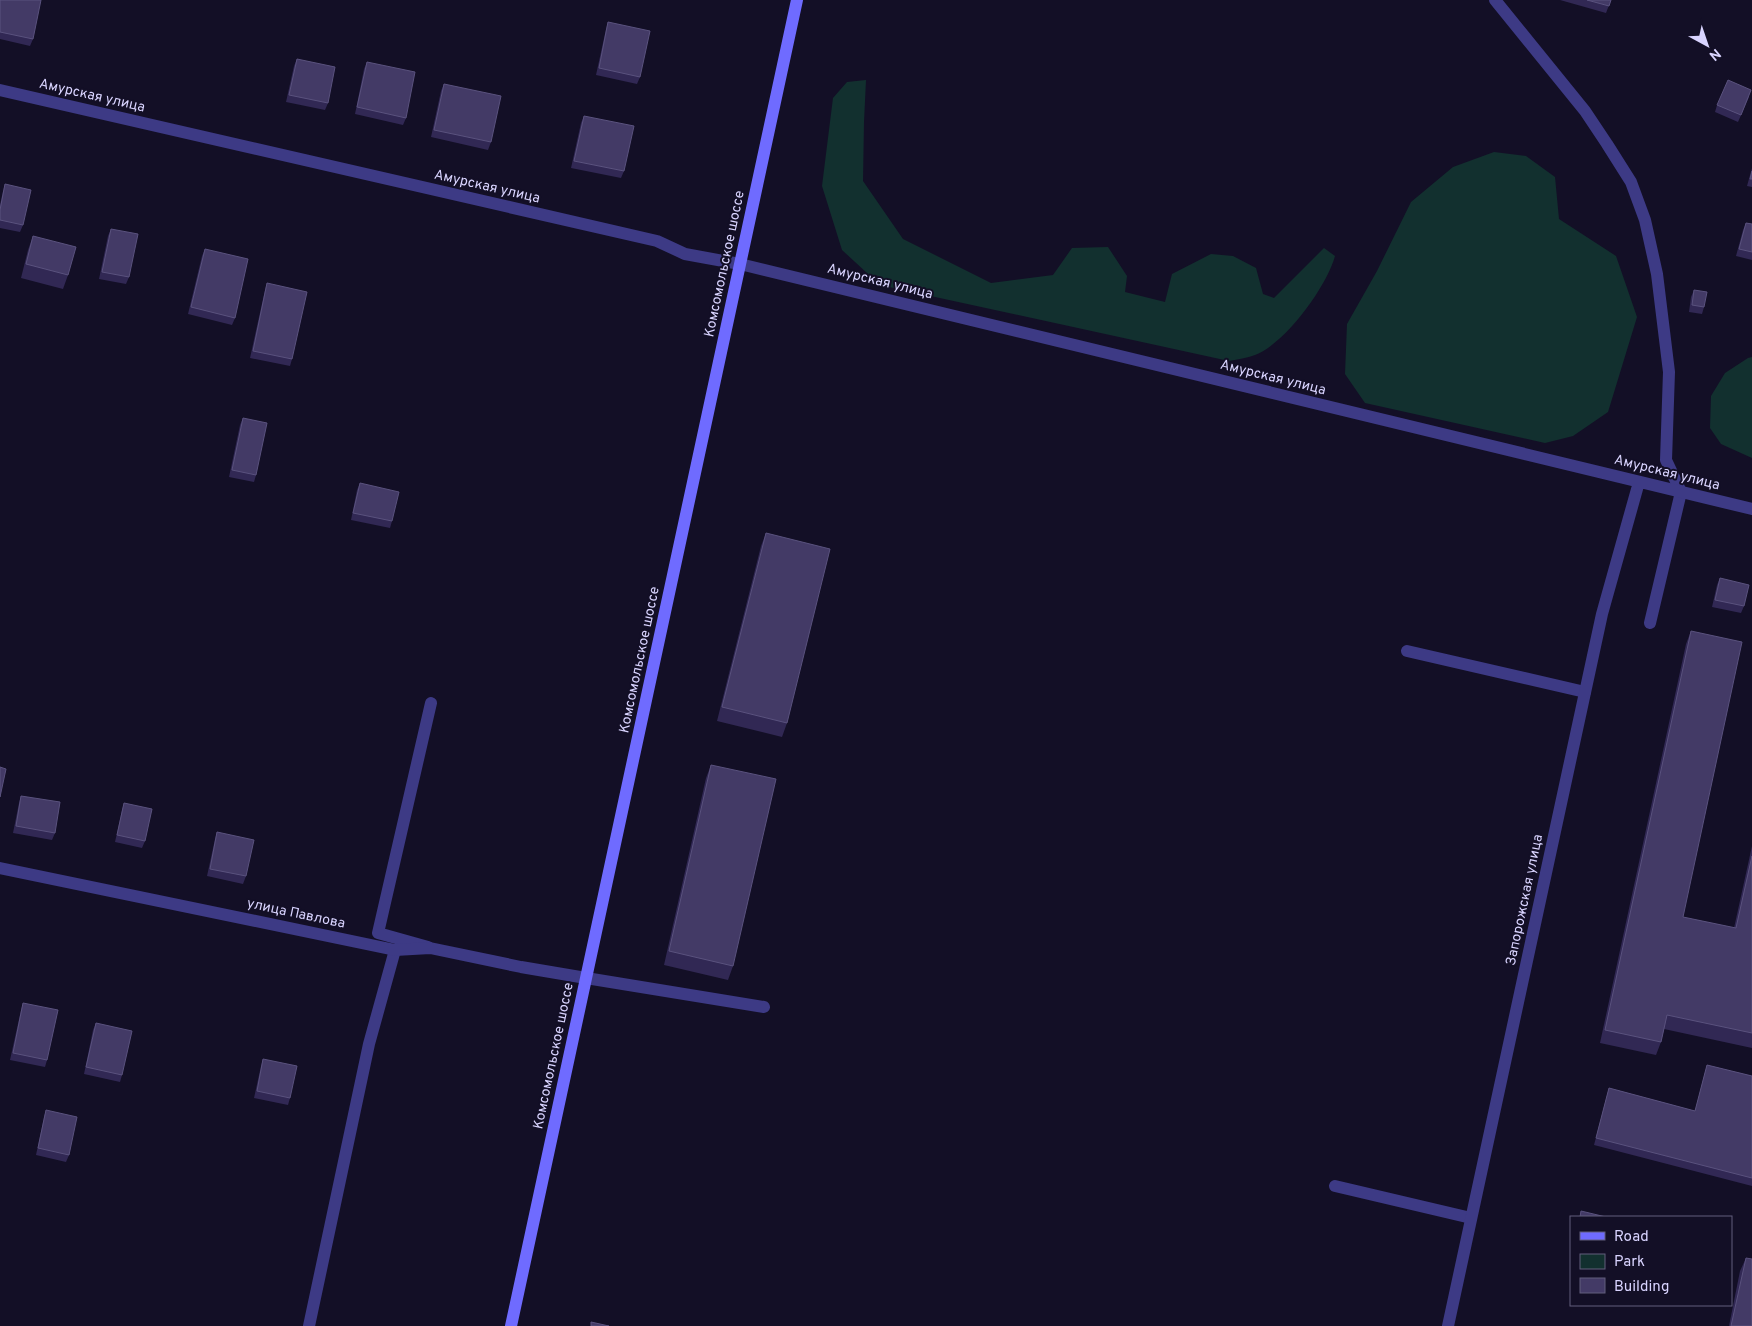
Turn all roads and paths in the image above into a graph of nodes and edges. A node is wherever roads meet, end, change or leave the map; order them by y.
1 (797, 0) edge
2 (1495, 0) edge
3 (0, 90) edge
4 (740, 264) junction
5 (1639, 482) junction
6 (1681, 492) junction
7 (1752, 509) edge
8 (1650, 623) dead end
9 (1407, 650) dead end
10 (1585, 692) junction
11 (431, 703) dead end
12 (0, 868) edge
13 (430, 948) junction
14 (396, 950) junction
15 (586, 978) junction
16 (764, 1007) dead end
17 (1336, 1186) dead end
18 (1471, 1218) junction
19 (309, 1326) edge
20 (511, 1326) edge
21 (1448, 1326) edge

1 - 4 main road, Комсомольское шоссе
2 - 6 street
3 - 4 street, Амурская улица
4 - 5 street, Амурская улица
4 - 15 main road, Комсомольское шоссе
5 - 6 street, Амурская улица
5 - 10 street, Запорожская улица
6 - 7 street, Амурская улица
6 - 8 street
9 - 10 street
10 - 18 street, Запорожская улица
11 - 13 street
12 - 14 street, улица Павлова
13 - 14 street, улица Павлова
13 - 15 street, улица Павлова
14 - 19 street
15 - 16 street, улица Павлова
15 - 20 main road, Комсомольское шоссе
17 - 18 street
18 - 21 street, Запорожская улица

